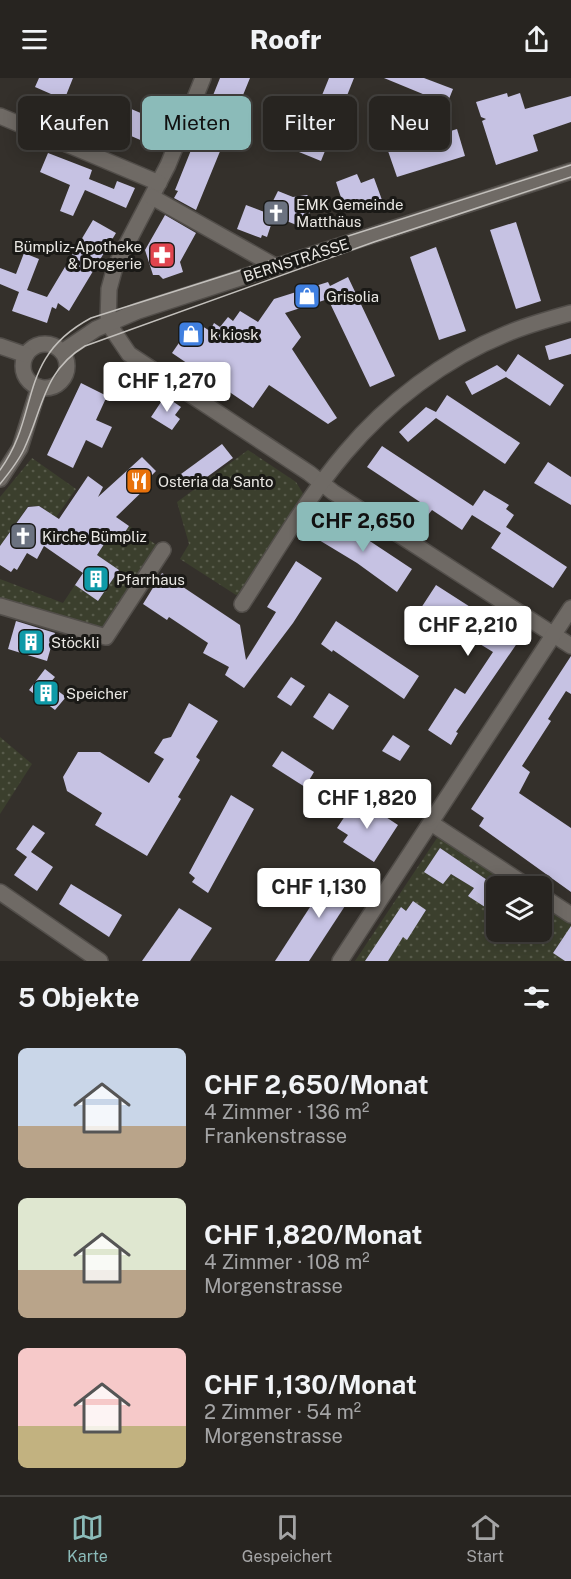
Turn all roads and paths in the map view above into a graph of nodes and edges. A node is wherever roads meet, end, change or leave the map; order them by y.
1 (203, 78) edge
2 (0, 116) edge
3 (571, 171) edge
4 (159, 183) junction
5 (152, 198) junction
6 (275, 266) junction
7 (571, 313) edge
8 (108, 323) junction
9 (0, 346) edge
10 (62, 352) junction
11 (26, 355) junction
12 (39, 387) junction
13 (0, 478) edge
14 (322, 483) junction
15 (163, 550) dead end
16 (242, 604) dead end
17 (0, 606) edge
18 (571, 608) edge
19 (553, 635) junction
20 (571, 646) edge
21 (431, 823) junction
22 (512, 876) edge
23 (0, 892) edge
24 (552, 903) edge
25 (571, 915) edge
26 (100, 961) edge
27 (340, 961) edge

1 - 4 street
2 - 4 street
3 - 6 street, BERNSTRASSE
4 - 5 street
5 - 6 street
5 - 8 street
6 - 8 street, BERNSTRASSE
7 - 14 street
8 - 10 street, BERNSTRASSE
8 - 14 street
9 - 11 street
10 - 11 street
10 - 12 street
11 - 12 street
12 - 13 street
14 - 16 street
14 - 19 street
15 - 17 street
18 - 19 street
19 - 20 street
19 - 21 street
21 - 22 street
21 - 27 street
23 - 26 street
24 - 25 street

